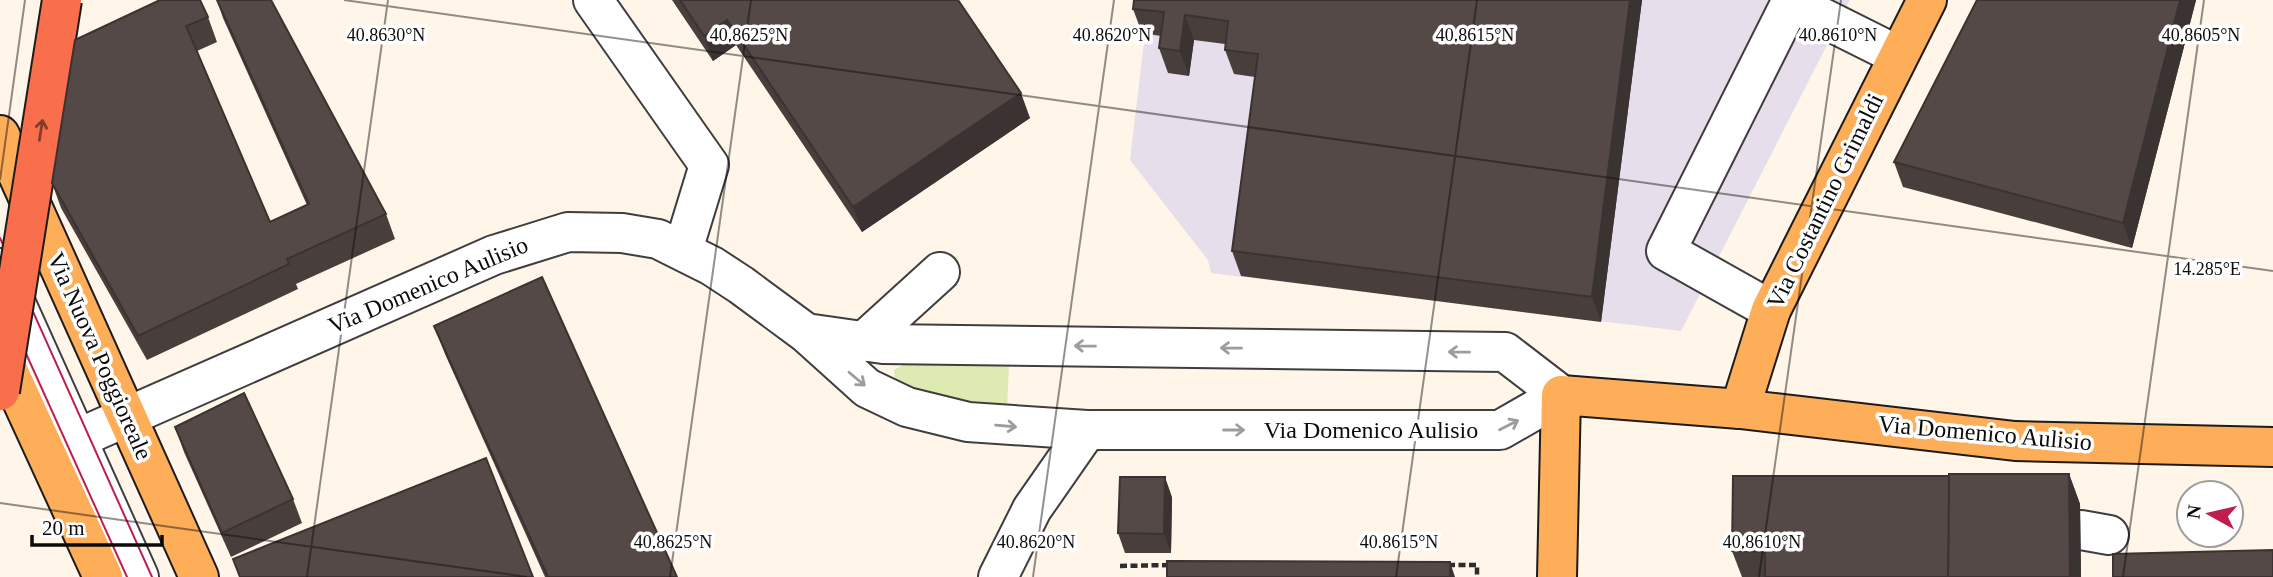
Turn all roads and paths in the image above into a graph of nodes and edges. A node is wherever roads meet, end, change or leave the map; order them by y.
1 (62, 0) edge
2 (593, 0) edge
3 (1927, 0) edge
4 (1897, 55) junction
5 (0, 135) edge
6 (683, 250) junction
7 (0, 268) edge
8 (940, 272) dead end
9 (1771, 310) junction
10 (806, 333) junction
11 (863, 342) junction
12 (0, 353) edge
13 (0, 391) edge
14 (1561, 396) junction
15 (1740, 409) junction
16 (127, 416) junction
17 (1087, 430) junction
18 (62, 445) junction
19 (2273, 447) edge
20 (1179, 565) edge
21 (1437, 565) edge
22 (1120, 566) dead end
23 (103, 577) edge
24 (139, 577) edge
25 (199, 577) edge
26 (998, 577) edge
27 (1477, 577) edge
28 (1557, 577) edge

13 -> 1 highway, bridge
2 - 6 street
3 - 4 main road, Via Costantino Grimaldi
4 - 9 main road, Via Costantino Grimaldi
4 - 9 street
5 - 16 main road, Via Nuova Poggioreale
6 - 10 street, Via Domenico Aulisio
6 - 16 street, Via Domenico Aulisio
7 - 18 street
8 - 11 street
9 - 15 main road, Via Costantino Grimaldi
10 - 11 street, Via Domenico Aulisio
10 -> 17 street, Via Domenico Aulisio
14 -> 11 street, Via Domenico Aulisio
12 - 18 main road
14 - 15 main road, Via Domenico Aulisio
17 -> 14 street, Via Domenico Aulisio
14 - 28 main road
15 - 19 main road, Via Domenico Aulisio
16 - 18 street, Via Domenico Aulisio
16 - 25 main road, Via Nuova Poggioreale
17 - 26 street
18 - 23 main road
18 - 24 street
20 - 22 path
21 - 27 path

